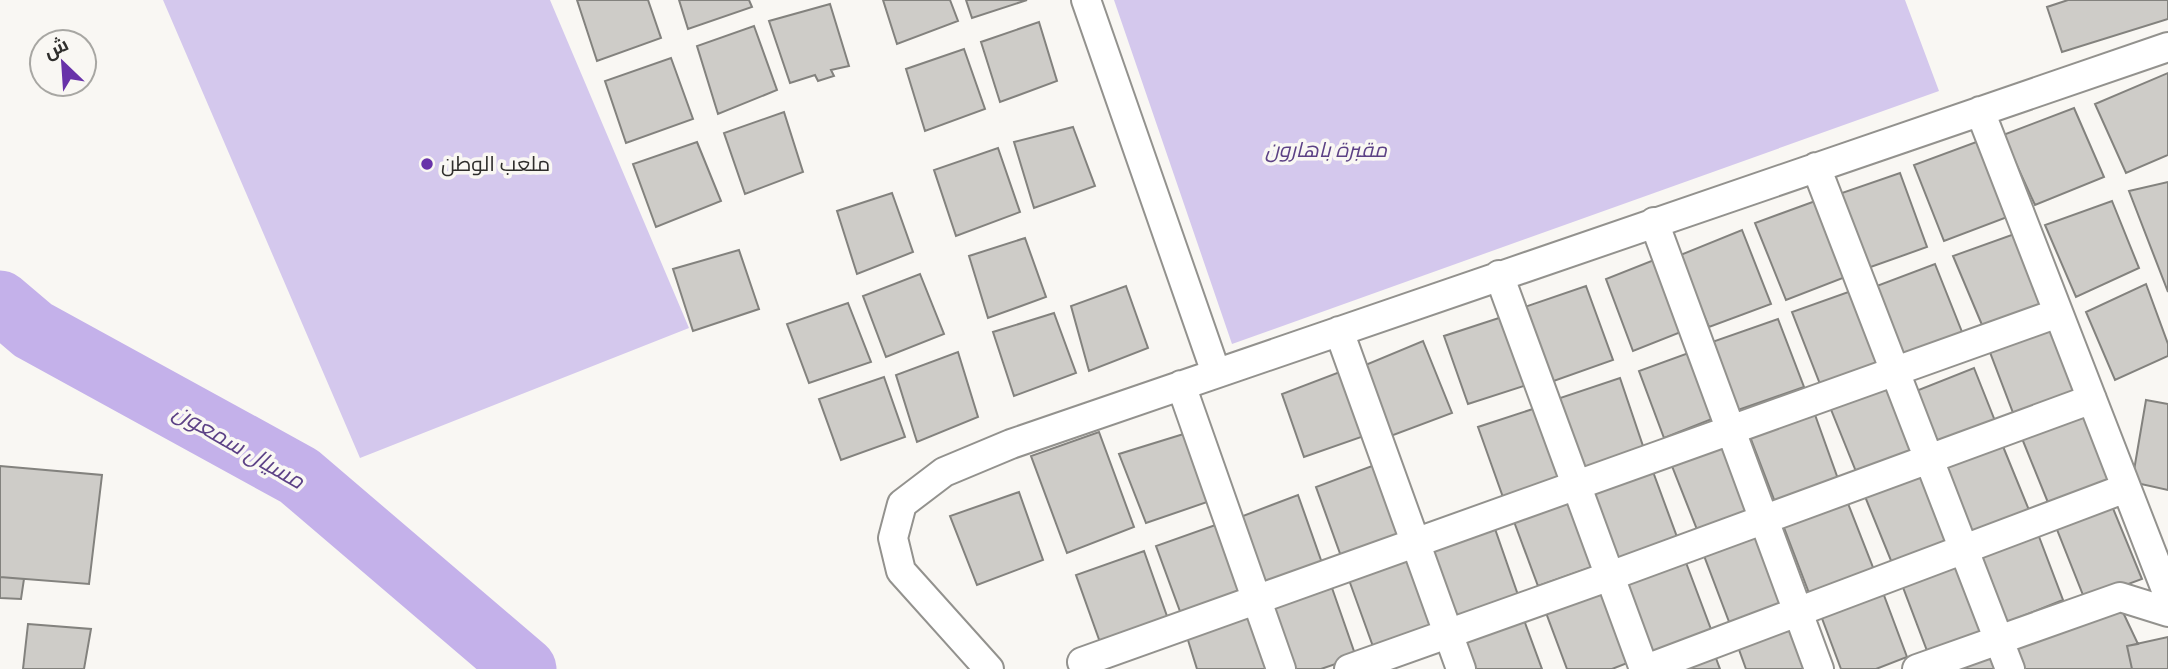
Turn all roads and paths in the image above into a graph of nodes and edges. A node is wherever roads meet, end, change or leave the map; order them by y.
1 (1086, 0) edge
2 (2168, 47) edge
3 (1980, 111) junction
4 (1816, 167) junction
5 (1654, 222) junction
6 (1499, 275) junction
7 (2058, 313) junction
8 (1339, 331) junction
9 (1895, 372) junction
10 (1216, 373) junction
11 (1181, 386) junction
12 (2092, 399) junction
13 (1731, 430) junction
14 (1929, 459) junction
15 (1577, 486) junction
16 (2126, 488) junction
17 (1764, 520) junction
18 (1416, 544) junction
19 (1964, 549) junction
20 (1610, 576) junction
21 (2168, 595) edge
22 (1257, 601) junction
23 (1798, 612) junction
24 (2168, 612) edge
25 (1448, 634) junction
26 (1998, 639) junction
27 (1082, 662) dead end
28 (989, 669) edge
29 (1281, 669) edge
30 (1349, 669) edge
31 (1461, 669) edge
32 (1645, 669) edge
33 (1819, 669) edge
34 (1917, 669) edge
35 (2010, 669) edge

1 - 10 street
2 - 3 street
3 - 4 street
3 - 7 street
4 - 5 street
4 - 9 street
5 - 6 street
5 - 13 street
6 - 8 street
6 - 15 street
7 - 9 street
7 - 12 street
8 - 10 street
8 - 18 street
9 - 13 street
9 - 14 street
10 - 11 street
11 - 22 street
11 - 28 street
12 - 14 street
12 - 16 street
13 - 15 street
13 - 17 street
14 - 17 street
14 - 19 street
15 - 18 street
15 - 20 street
16 - 19 street
16 - 21 street
17 - 20 street
17 - 23 street
18 - 22 street
18 - 25 street
19 - 23 street
19 - 26 street
20 - 25 street
20 - 32 street
22 - 27 street
22 - 29 street
23 - 32 street
23 - 33 street
24 - 26 street
25 - 30 street
25 - 31 street
26 - 34 street
26 - 35 street

